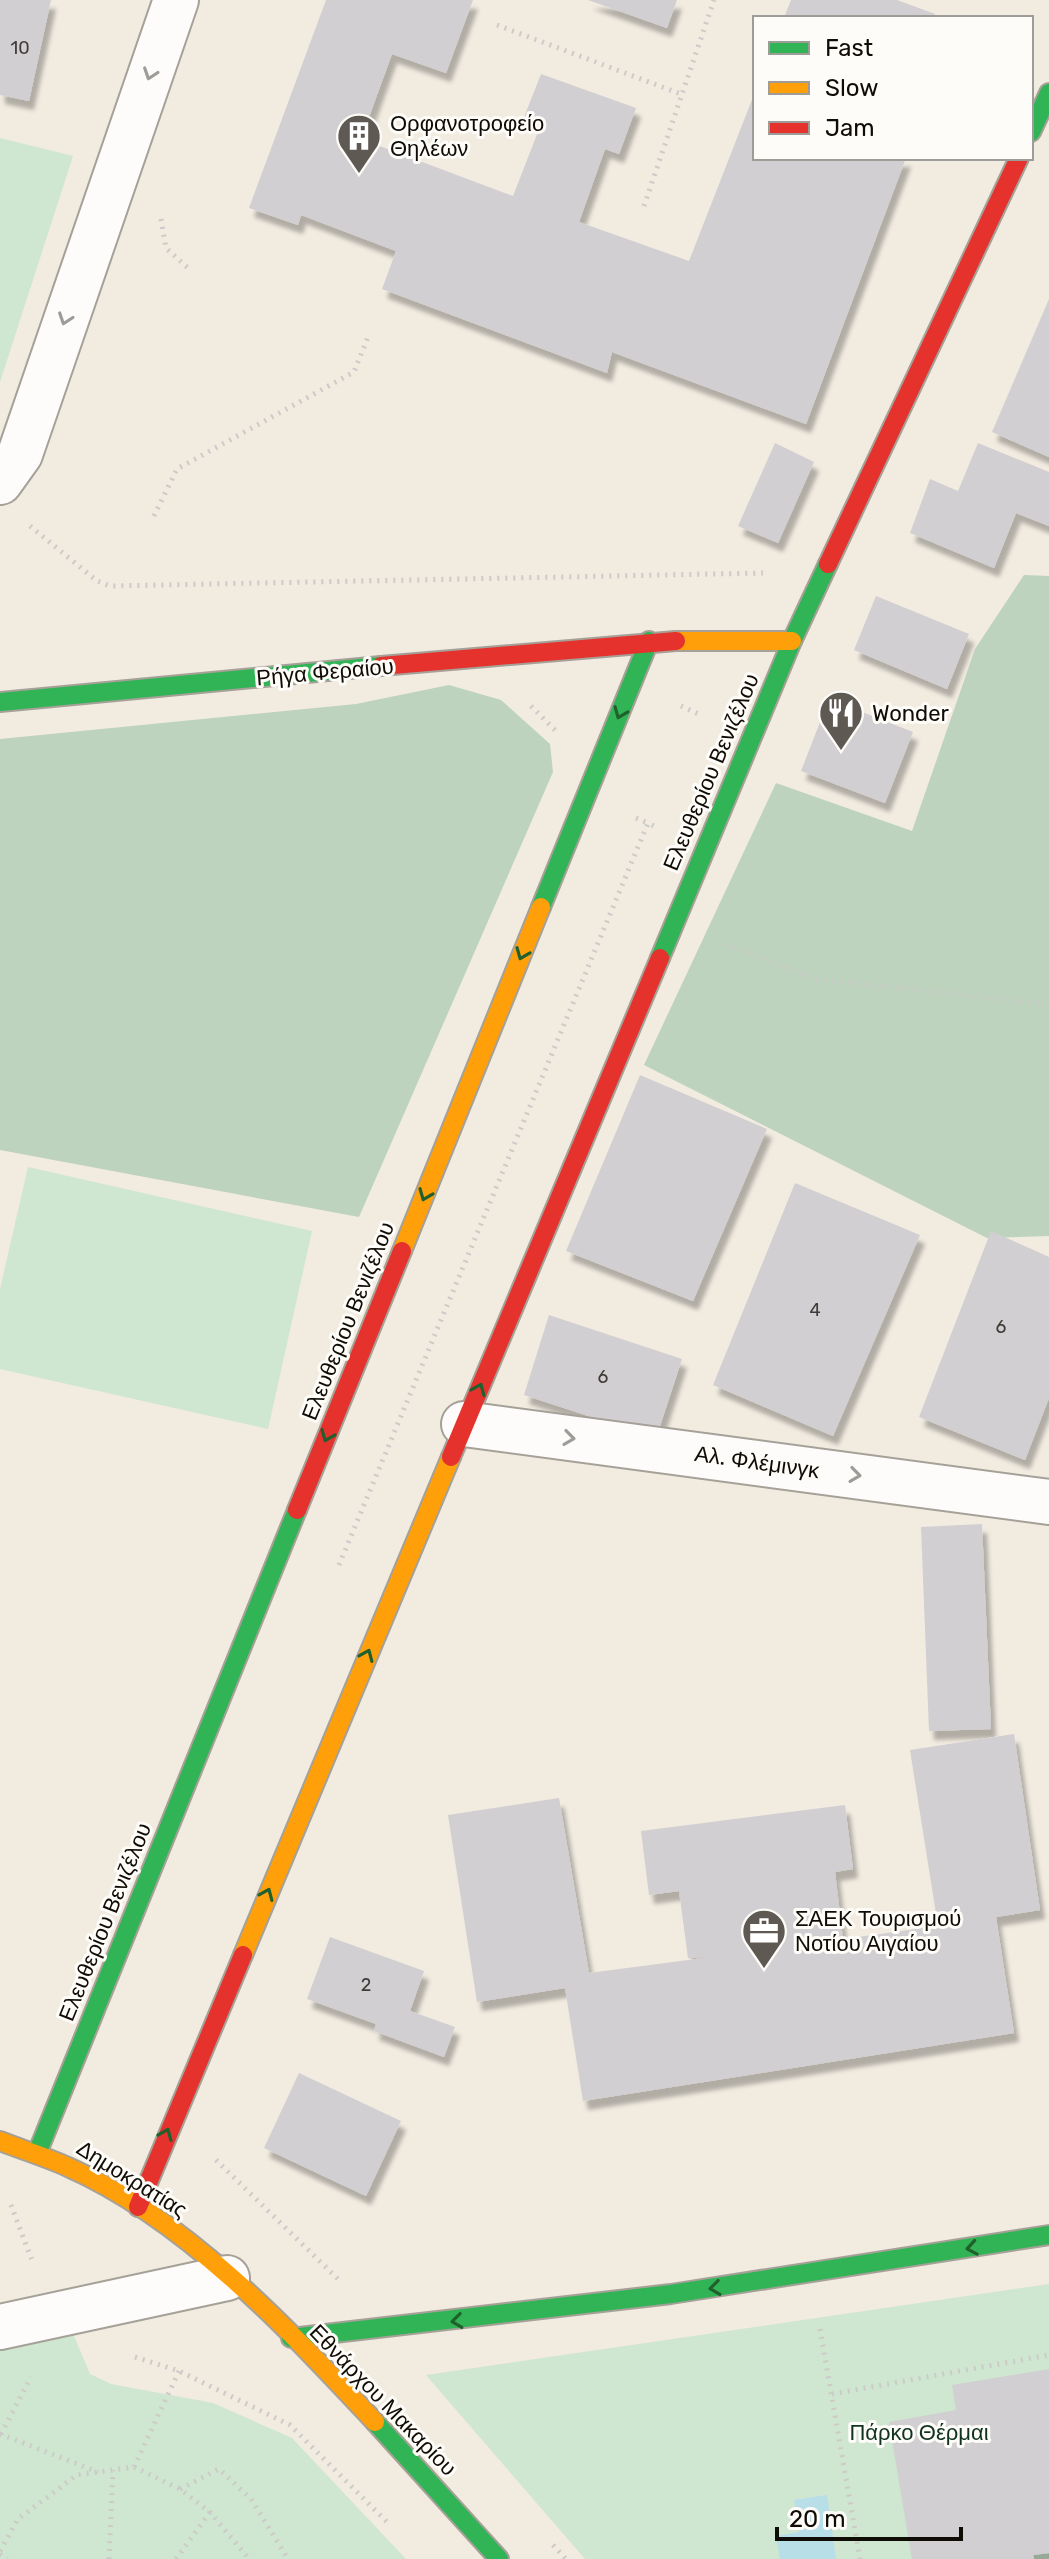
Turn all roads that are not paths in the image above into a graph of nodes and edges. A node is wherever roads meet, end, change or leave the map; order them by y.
1 (176, 0) edge
2 (1049, 93) edge
3 (1033, 128) edge
4 (1018, 160) edge
5 (0, 482) edge
6 (649, 641) junction
7 (792, 641) junction
8 (0, 702) edge
9 (464, 1424) junction
10 (1049, 1502) edge
11 (0, 2141) edge
12 (38, 2151) junction
13 (138, 2207) junction
14 (1049, 2235) edge
15 (227, 2278) junction
16 (0, 2327) edge
17 (291, 2338) junction
18 (499, 2559) edge

1 -> 5 street
2 - 3 street
4 - 7 street, Ελευθερίου Βενιζέλου
6 - 7 street, Ελευθερίου Βενιζέλου
6 - 8 street, Ρήγα Φεραίου
6 -> 12 street, Ελευθερίου Βενιζέλου
9 -> 7 street, Ελευθερίου Βενιζέλου
9 -> 10 street, Αλ. Φλέμινγκ
13 -> 9 street, Ελευθερίου Βενιζέλου
11 - 12 street, Δημοκρατίας
12 - 13 street, Δημοκρατίας
13 - 15 street, Δημοκρατίας
14 -> 17 street
15 - 16 street
15 - 17 street, Εθνάρχου Μακαρίου
17 - 18 street, Εθνάρχου Μακαρίου

